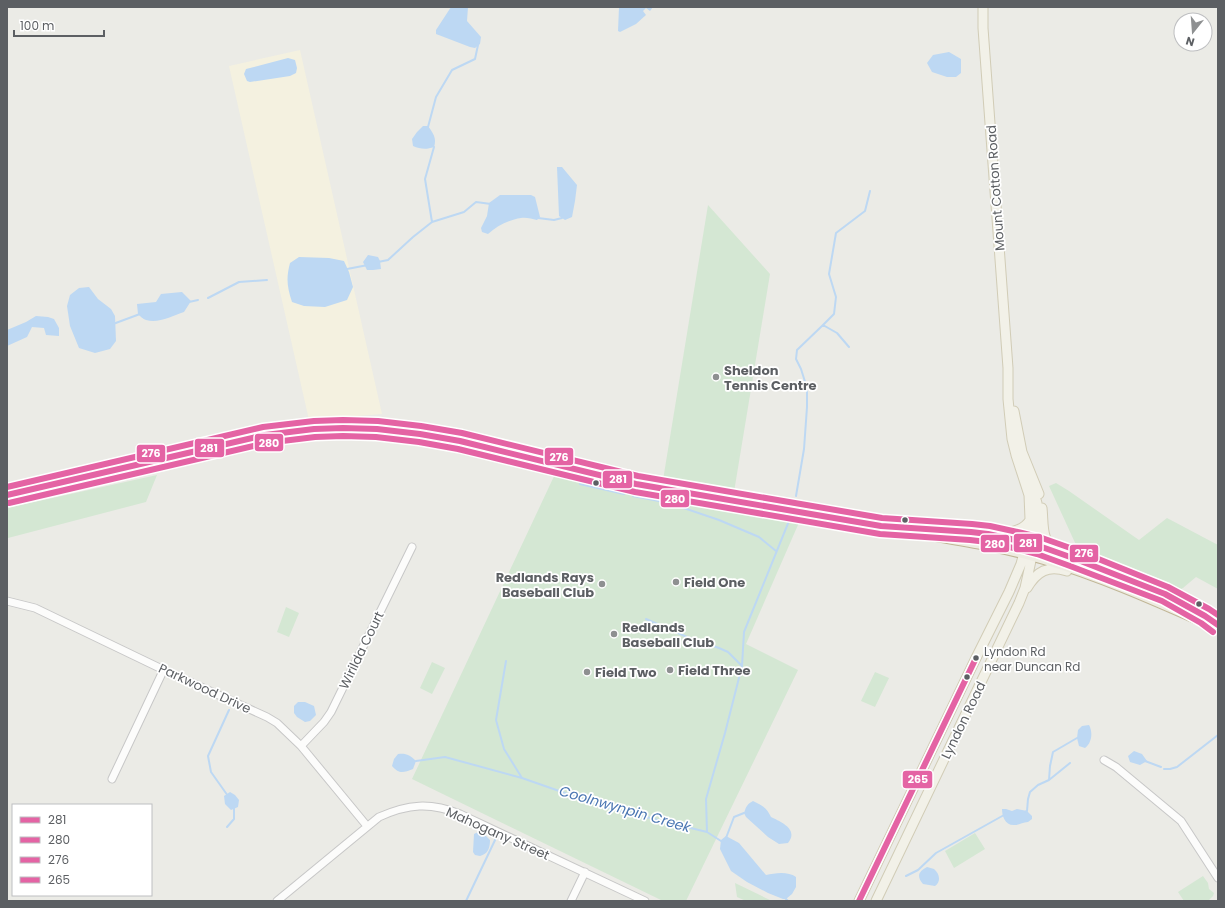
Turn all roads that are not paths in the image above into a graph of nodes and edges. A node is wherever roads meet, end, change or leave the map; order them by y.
1 (983, 7) edge
2 (1008, 368) junction
3 (1012, 394) junction
4 (7, 494) edge
5 (1030, 519) junction
6 (881, 526) junction
7 (988, 534) junction
8 (1030, 544) junction
9 (412, 546) dead end
10 (1028, 555) junction
11 (1135, 592) junction
12 (1165, 594) junction
13 (7, 601) edge
14 (1019, 603) junction
15 (1218, 625) edge
16 (1218, 628) edge
17 (976, 658) junction
18 (990, 664) junction
19 (164, 669) junction
20 (301, 746) junction
21 (1104, 760) dead end
22 (112, 779) dead end
23 (367, 826) junction
24 (585, 872) junction
25 (1218, 878) edge
26 (277, 901) edge
27 (571, 901) edge
28 (645, 901) edge
29 (859, 901) edge
30 (876, 901) edge

1 - 2 main road, Mount Cotton Road
2 - 3 main road, Mount Cotton Road
2 - 5 main road, Mount Cotton Road
3 - 8 main road
3 - 12 main road, Mount Cotton Road
4 - 6 highway
5 - 7 main road
5 - 8 main road, Mount Cotton Road
6 - 7 highway
6 - 10 highway
7 - 8 highway
8 - 10 main road, Mount Cotton Road
8 - 12 highway
9 - 20 street, Wirilda Court
10 - 11 highway
10 - 14 main road, Lyndon Road
10 - 17 main road, Lyndon Road
11 - 14 main road
11 - 16 highway
12 - 15 highway, Mount Cotton Road
13 - 19 street, Parkwood Drive
14 - 18 main road, Lyndon Road
17 - 18 main road
17 - 29 main road, Lyndon Road
18 - 30 main road, Lyndon Road
19 - 20 street, Parkwood Drive
19 - 22 street
20 - 23 street, Parkwood Drive
21 - 25 street
23 - 24 street, Mahogany Street
23 - 26 street, Mahogany Street
24 - 27 street
24 - 28 street, Mahogany Street

